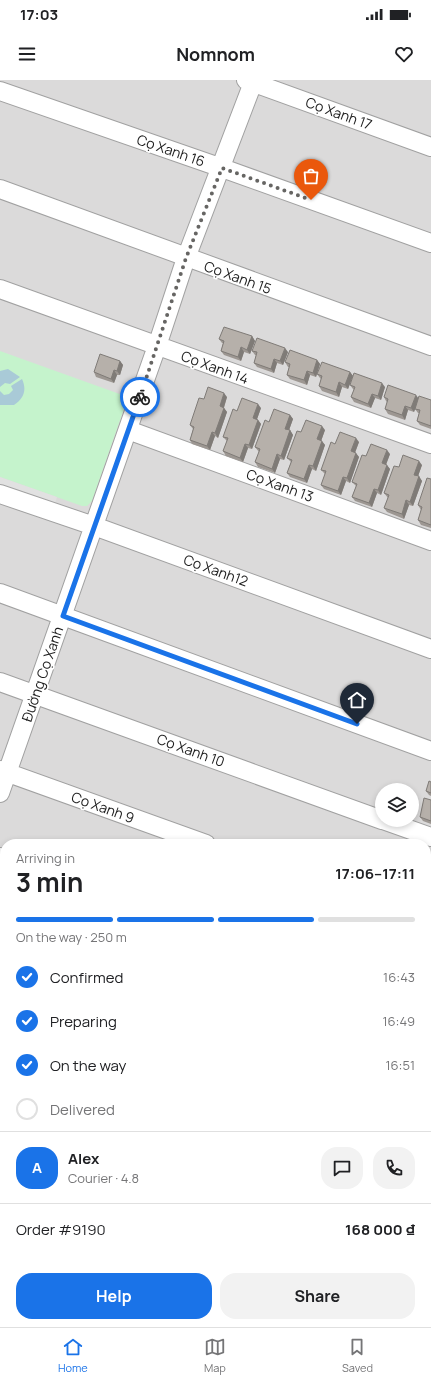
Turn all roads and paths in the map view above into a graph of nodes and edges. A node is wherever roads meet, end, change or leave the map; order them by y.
1 (251, 81) edge
2 (0, 91) edge
3 (431, 147) edge
4 (222, 168) junction
5 (0, 190) edge
6 (431, 244) edge
7 (186, 258) junction
8 (0, 289) edge
9 (157, 346) junction
10 (431, 346) edge
11 (128, 430) junction
12 (431, 444) edge
13 (0, 494) edge
14 (94, 526) junction
15 (431, 541) edge
16 (0, 593) edge
17 (63, 616) junction
18 (431, 649) edge
19 (0, 682) edge
20 (35, 694) junction
21 (431, 751) edge
22 (4, 771) edge
23 (0, 793) edge
24 (375, 817) edge
25 (401, 827) edge
26 (431, 838) edge
27 (192, 839) edge

1 - 3 street, Cọ Xanh 17
1 - 4 street, Đường Cọ Xanh
2 - 4 street, Cọ Xanh 16
4 - 6 street, Cọ Xanh 16
4 - 7 street, Đường Cọ Xanh
5 - 7 street, Cọ Xanh 15
7 - 9 street, Đường Cọ Xanh
7 - 10 street, Cọ Xanh 15
8 - 9 street, Cọ Xanh 14
9 - 11 street, Đường Cọ Xanh
9 - 12 street, Cọ Xanh 14
11 - 14 street, Đường Cọ Xanh
11 - 15 street, Cọ Xanh 13
13 - 14 street, Cọ Xanh12
14 - 17 street, Đường Cọ Xanh
14 - 18 street, Cọ Xanh12
16 - 17 street
17 - 20 street, Đường Cọ Xanh
17 - 21 street
19 - 20 street, Cọ Xanh 10
20 - 22 street, Đường Cọ Xanh
20 - 24 street, Cọ Xanh 10
22 - 23 street, Đường Cọ Xanh
22 - 27 street, Cọ Xanh 9
25 - 26 street, Cọ Xanh 10

